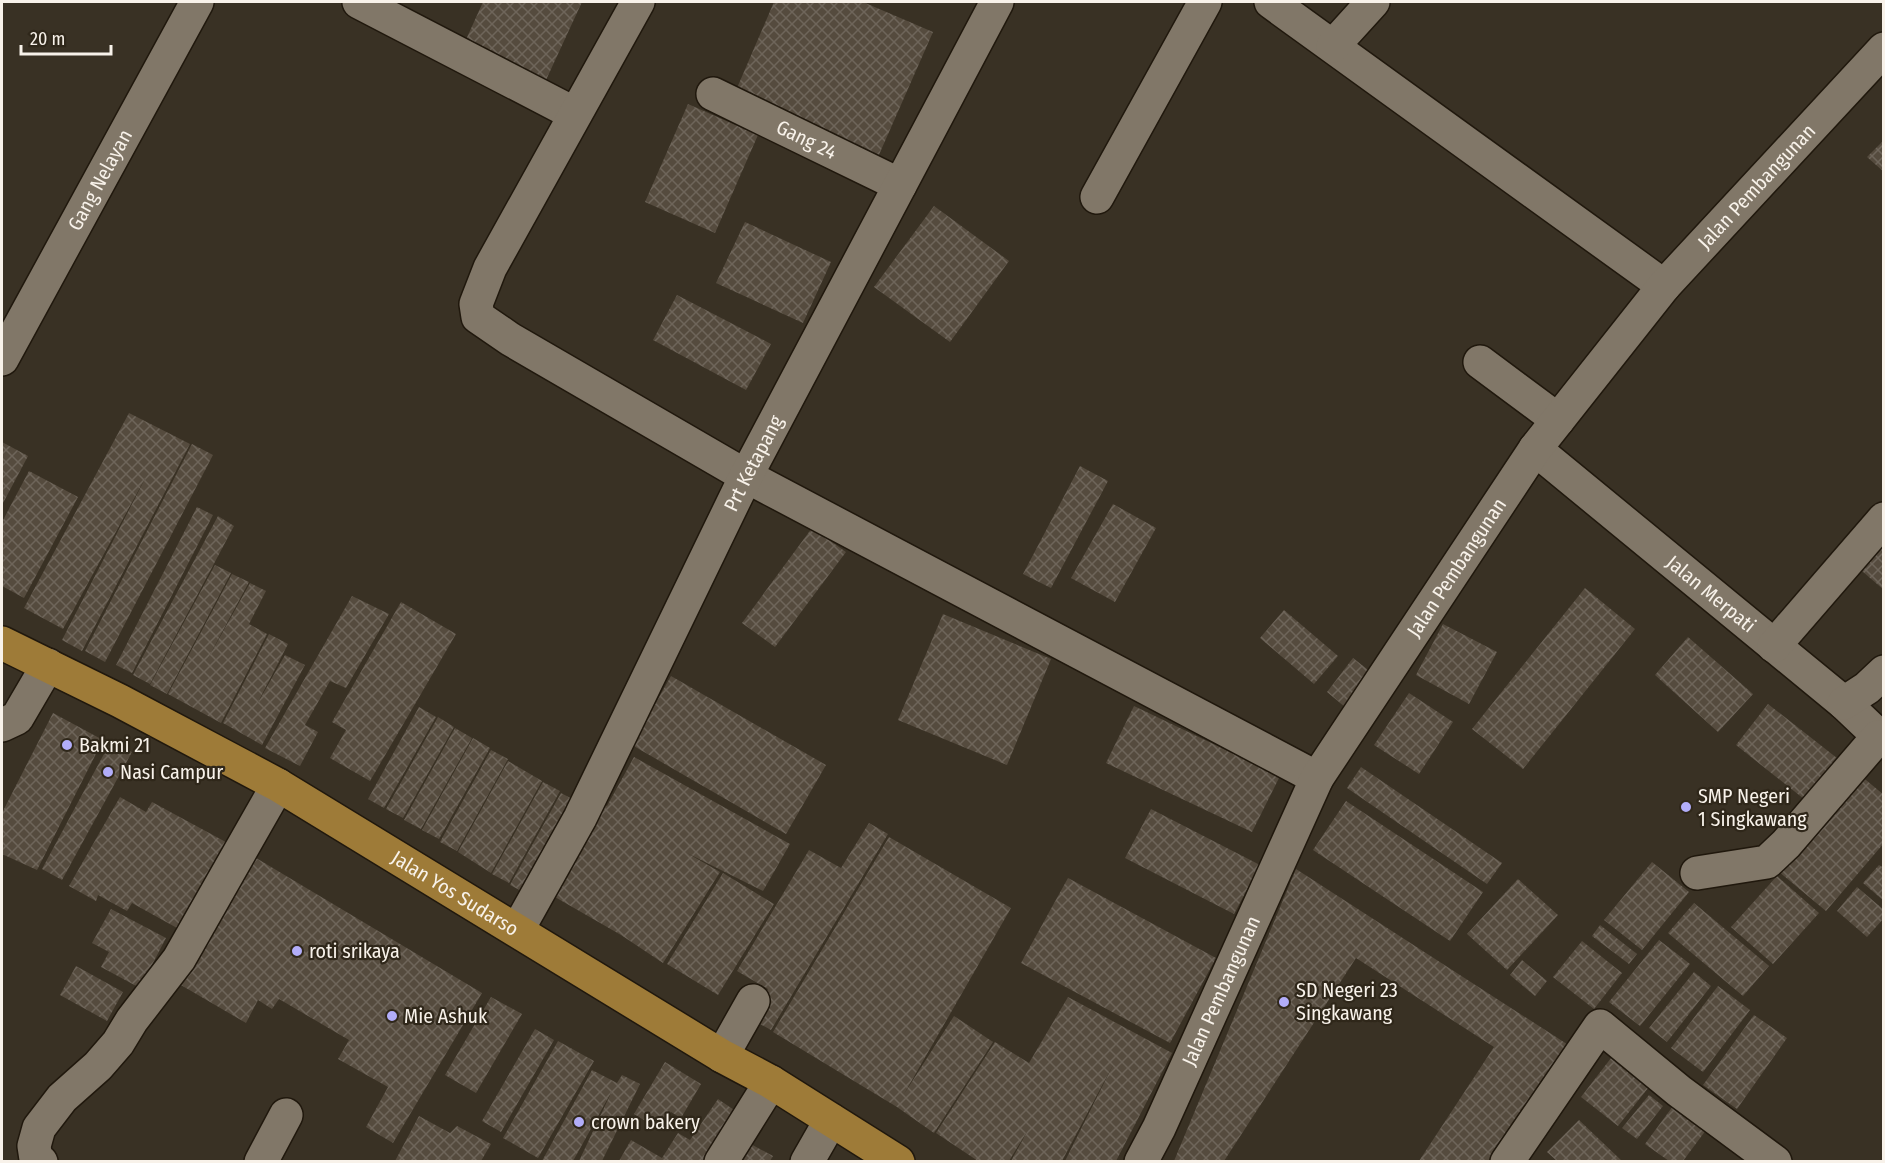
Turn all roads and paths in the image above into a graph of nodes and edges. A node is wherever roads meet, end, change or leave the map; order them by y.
1 (197, 2) edge
2 (359, 2) edge
3 (638, 2) edge
4 (997, 2) edge
5 (1205, 2) edge
6 (1271, 2) edge
7 (1373, 2) edge
8 (1333, 46) junction
9 (1884, 49) edge
10 (713, 94) dead end
11 (575, 114) junction
12 (900, 185) junction
13 (1097, 197) dead end
14 (1664, 286) junction
15 (2, 359) edge
16 (1480, 362) dead end
17 (1558, 420) junction
18 (1535, 449) junction
19 (746, 476) junction
20 (1884, 519) edge
21 (2, 643) edge
22 (1774, 646) junction
23 (48, 665) junction
24 (1884, 672) edge
25 (1844, 703) junction
26 (2, 725) edge
27 (1881, 739) edge
28 (1317, 778) junction
29 (278, 785) junction
30 (1697, 873) dead end
31 (518, 929) junction
32 (753, 1001) dead end
33 (722, 1056) junction
34 (771, 1082) junction
35 (286, 1115) dead end
36 (831, 1120) junction
37 (41, 1161) edge
38 (261, 1161) edge
39 (721, 1161) edge
40 (807, 1161) edge
41 (898, 1161) edge
42 (1141, 1161) edge
43 (1507, 1161) edge
44 (1775, 1161) edge

1 - 15 street, Gang Nelayan
2 - 11 street
3 - 11 street
4 - 12 street, Prt Ketapang
5 - 13 street
6 - 8 street
7 - 8 street
8 - 14 street
9 - 14 street, Jalan Pembangunan
10 - 12 street, Gang 24
11 - 19 street
12 - 19 street, Prt Ketapang
14 - 17 street, Jalan Pembangunan
16 - 17 street
17 - 18 street, Jalan Pembangunan
18 - 22 street, Jalan Merpati
18 - 28 street, Jalan Pembangunan
19 - 28 street
19 - 31 street, Prt Ketapang
20 - 22 street
21 - 23 main road, Jalan Yos Sudarso
22 - 25 street, Jalan Merpati
23 - 26 street
23 - 29 main road, Jalan Yos Sudarso
24 - 25 street
25 - 27 street, Jalan Merpati
27 - 30 street
28 - 42 street, Jalan Pembangunan
29 - 31 main road, Jalan Yos Sudarso
29 - 37 street
31 - 33 main road, Jalan Yos Sudarso
32 - 33 street
33 - 34 main road, Jalan Yos Sudarso
34 - 36 main road, Jalan Yos Sudarso
34 - 39 street
35 - 38 street
36 - 40 street
36 - 41 main road, Jalan Yos Sudarso
43 - 44 street

